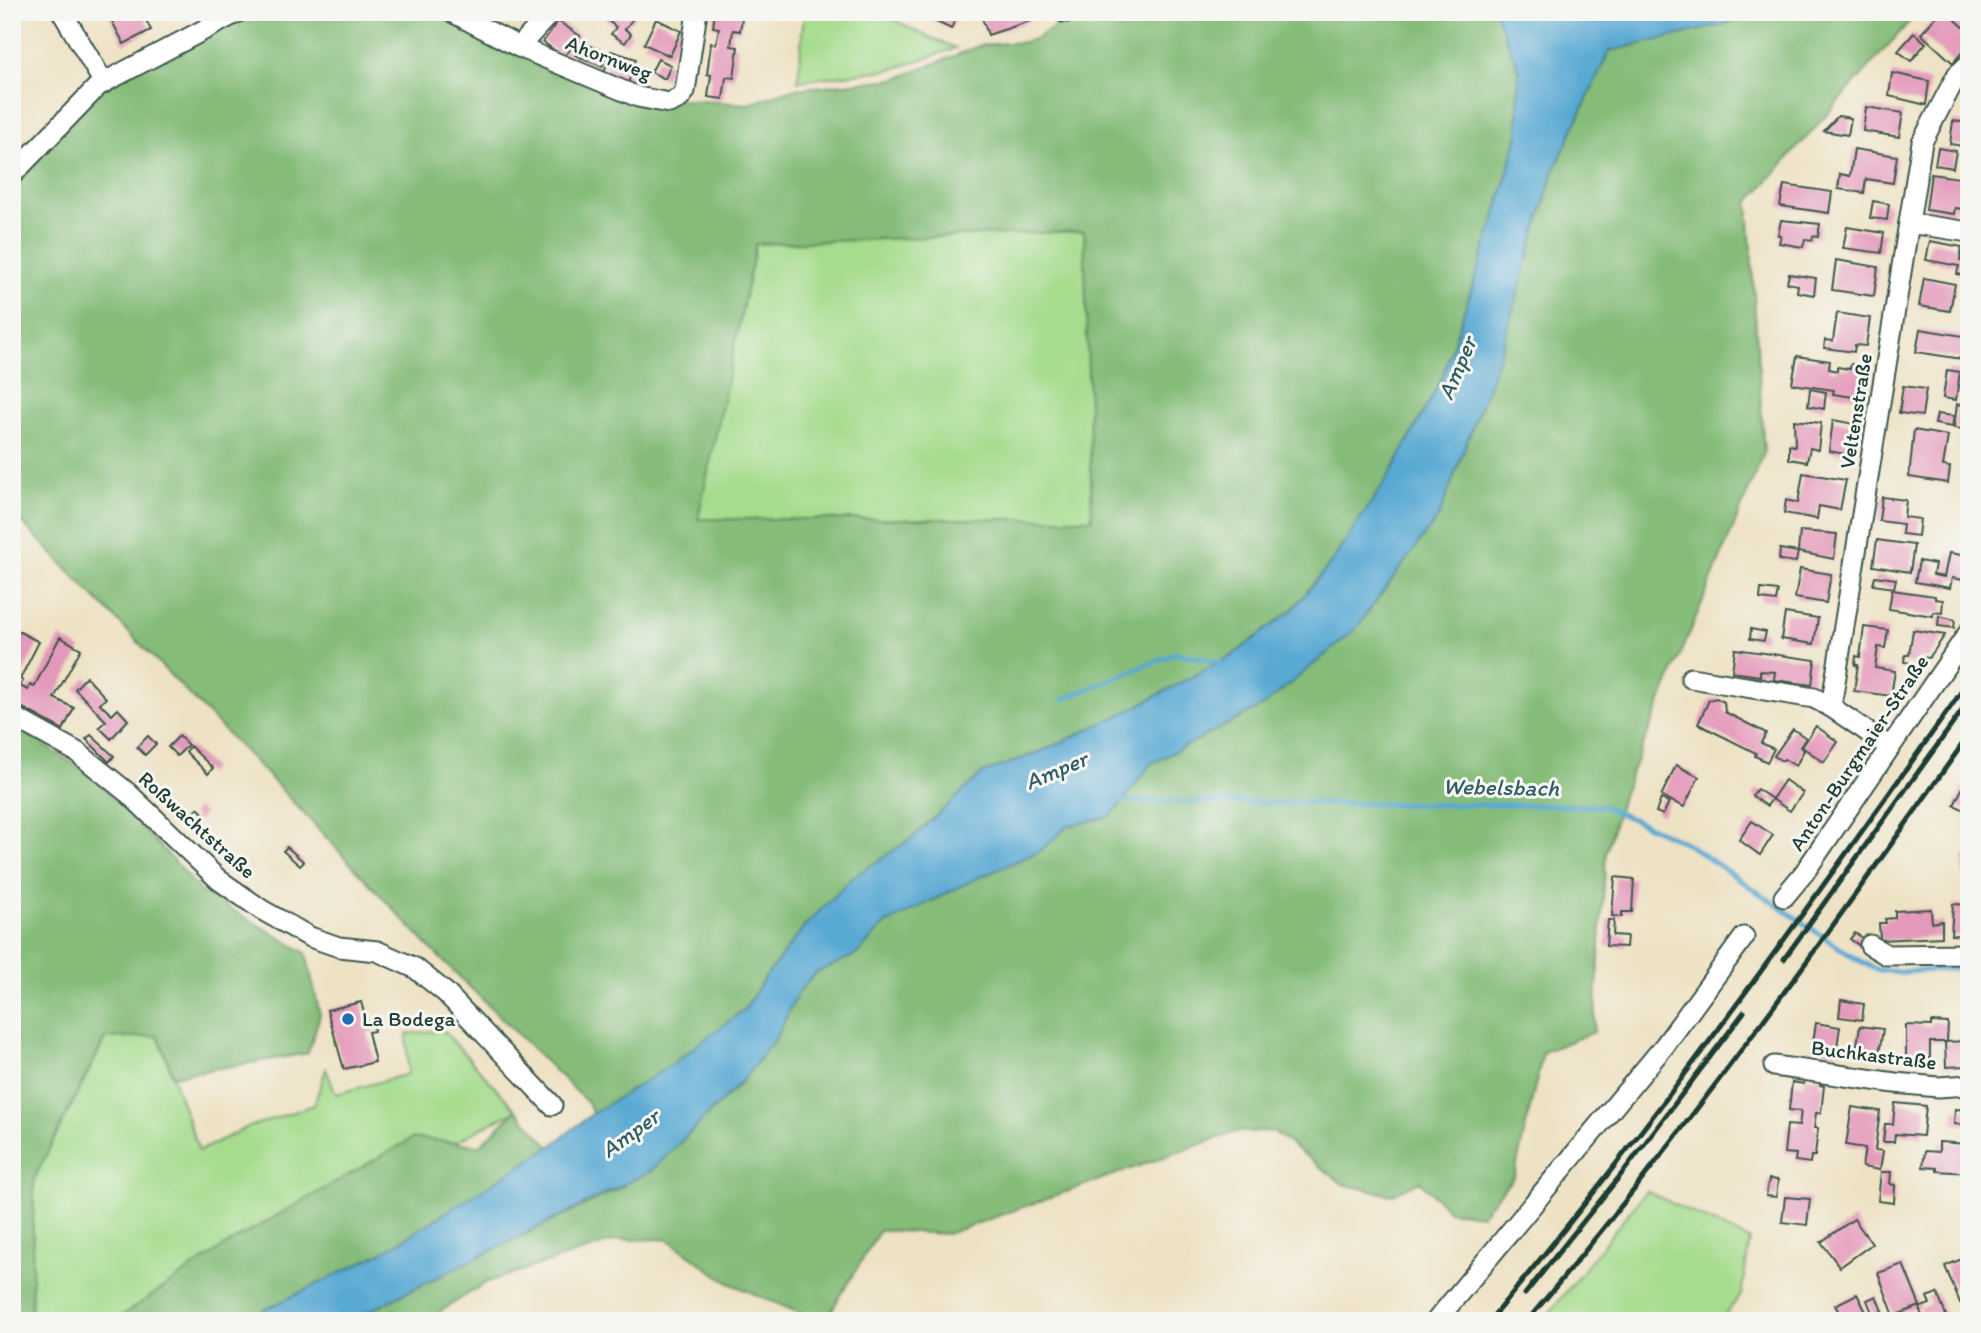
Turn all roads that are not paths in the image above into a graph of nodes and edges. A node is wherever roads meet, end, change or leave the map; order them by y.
1 (62, 12) edge
2 (238, 12) edge
3 (452, 12) edge
4 (551, 12) edge
5 (697, 12) edge
6 (519, 47) junction
7 (1969, 64) edge
8 (104, 83) junction
9 (12, 175) edge
10 (1909, 223) junction
11 (1969, 232) edge
12 (1969, 632) edge
13 (1691, 678) dead end
14 (1831, 707) junction
15 (12, 716) edge
16 (1890, 747) junction
17 (1784, 897) dead end
18 (1744, 937) dead end
19 (1870, 946) dead end
20 (1969, 954) edge
21 (1774, 1066) dead end
22 (1969, 1085) edge
23 (552, 1105) dead end
24 (1436, 1321) edge

1 - 8 street
2 - 8 street
3 - 6 street, Ahornweg
4 - 6 street, Ahornweg
5 - 6 street, Ahornweg
7 - 10 street, Veltenstraße
8 - 9 street
10 - 11 street
10 - 14 street, Veltenstraße
12 - 16 street, Anton-Burgmaier-Straße
13 - 14 street
14 - 16 street
15 - 23 street, Roßwachtstraße
16 - 17 street, Anton-Burgmaier-Straße
18 - 24 street
19 - 20 street
21 - 22 street, Buchkastraße

